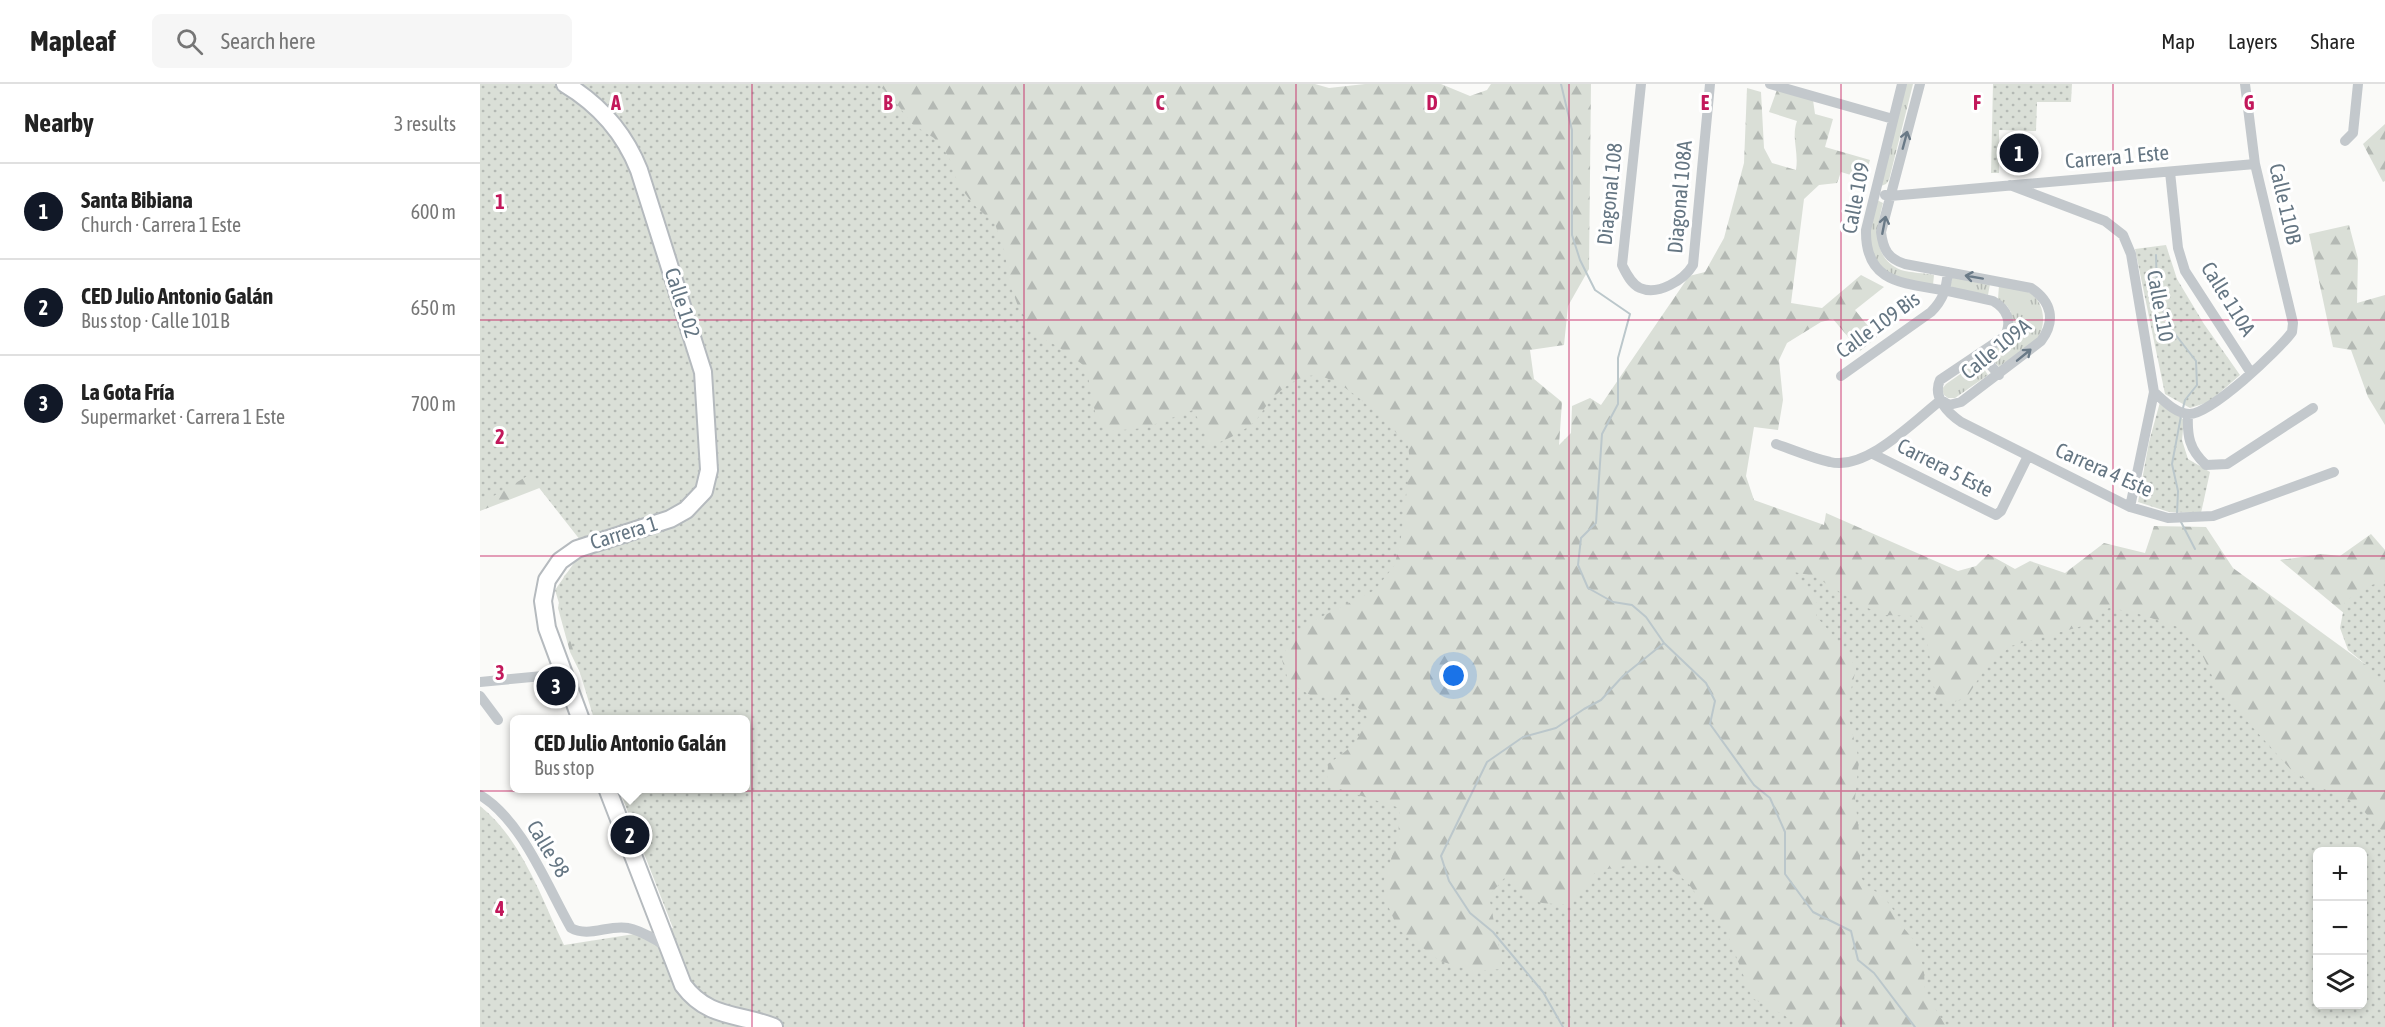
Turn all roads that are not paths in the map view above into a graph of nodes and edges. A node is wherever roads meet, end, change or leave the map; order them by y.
1 (565, 84) edge
2 (1641, 84) edge
3 (1710, 84) edge
4 (1770, 84) edge
5 (1902, 84) edge
6 (1920, 84) edge
7 (2245, 84) edge
8 (2358, 84) edge
9 (1893, 119) junction
10 (2345, 141) dead end
11 (2255, 164) junction
12 (2170, 172) junction
13 (2010, 185) junction
14 (1875, 191) junction
15 (1890, 196) junction
16 (1948, 272) junction
17 (1997, 281) junction
18 (1653, 290) joint
19 (1946, 291) junction
20 (1993, 301) junction
21 (2047, 302) joint
22 (1981, 354) junction
23 (2252, 373) junction
24 (1999, 375) junction
25 (1841, 376) dead end
26 (2154, 392) junction
27 (1941, 400) junction
28 (2313, 408) dead end
29 (2188, 414) junction
30 (1776, 444) dead end
31 (1873, 453) junction
32 (2028, 456) junction
33 (2334, 472) dead end
34 (698, 499) joint
35 (2130, 507) junction
36 (564, 674) junction
37 (480, 682) edge
38 (480, 696) edge
39 (579, 715) edge
40 (498, 720) dead end
41 (609, 793) edge
42 (480, 795) edge
43 (667, 946) junction
44 (774, 1027) edge

1 - 34 main road, Calle 102
2 - 18 street, Diagonal 108
3 - 18 street, Diagonal 108A
4 - 9 street
5 - 9 street, Calle 109
15 -> 6 street, Calle 109
7 - 11 street, Calle 110B
8 - 10 street
9 - 14 street, Calle 109
11 - 12 street, Carrera 1 Este
11 - 23 street, Calle 110B
12 - 13 street, Carrera 1 Este
12 - 23 street, Calle 110A
13 - 15 street, Carrera 1 Este
13 - 26 street, Calle 110
14 - 15 street, Carrera 1 Este
14 - 19 street, Calle 109
16 -> 15 street, Calle 109
17 -> 16 street, Calle 109
16 - 19 street, Calle 109 Bis
17 - 20 street
17 - 21 street, Calle 109
19 - 20 street, Calle 109
19 - 25 street, Calle 109 Bis
20 - 22 street, Calle 109A
24 -> 21 street, Calle 109A
22 - 24 street
22 - 27 street, Calle 109A
23 - 29 street
24 - 27 street, Calle 109A
26 - 29 street
26 - 35 street, Calle 110
27 - 31 street
27 - 32 street, Carrera 4 Este
28 - 29 street
30 - 31 street
31 - 32 street, Carrera 5 Este
32 - 35 street, Carrera 4 Este
33 - 35 street, Carrera 4 Este
34 - 36 main road, Carrera 1
36 - 37 street
36 - 39 main road
38 - 40 street
41 - 43 main road
42 - 43 street, Calle 98
43 - 44 main road

